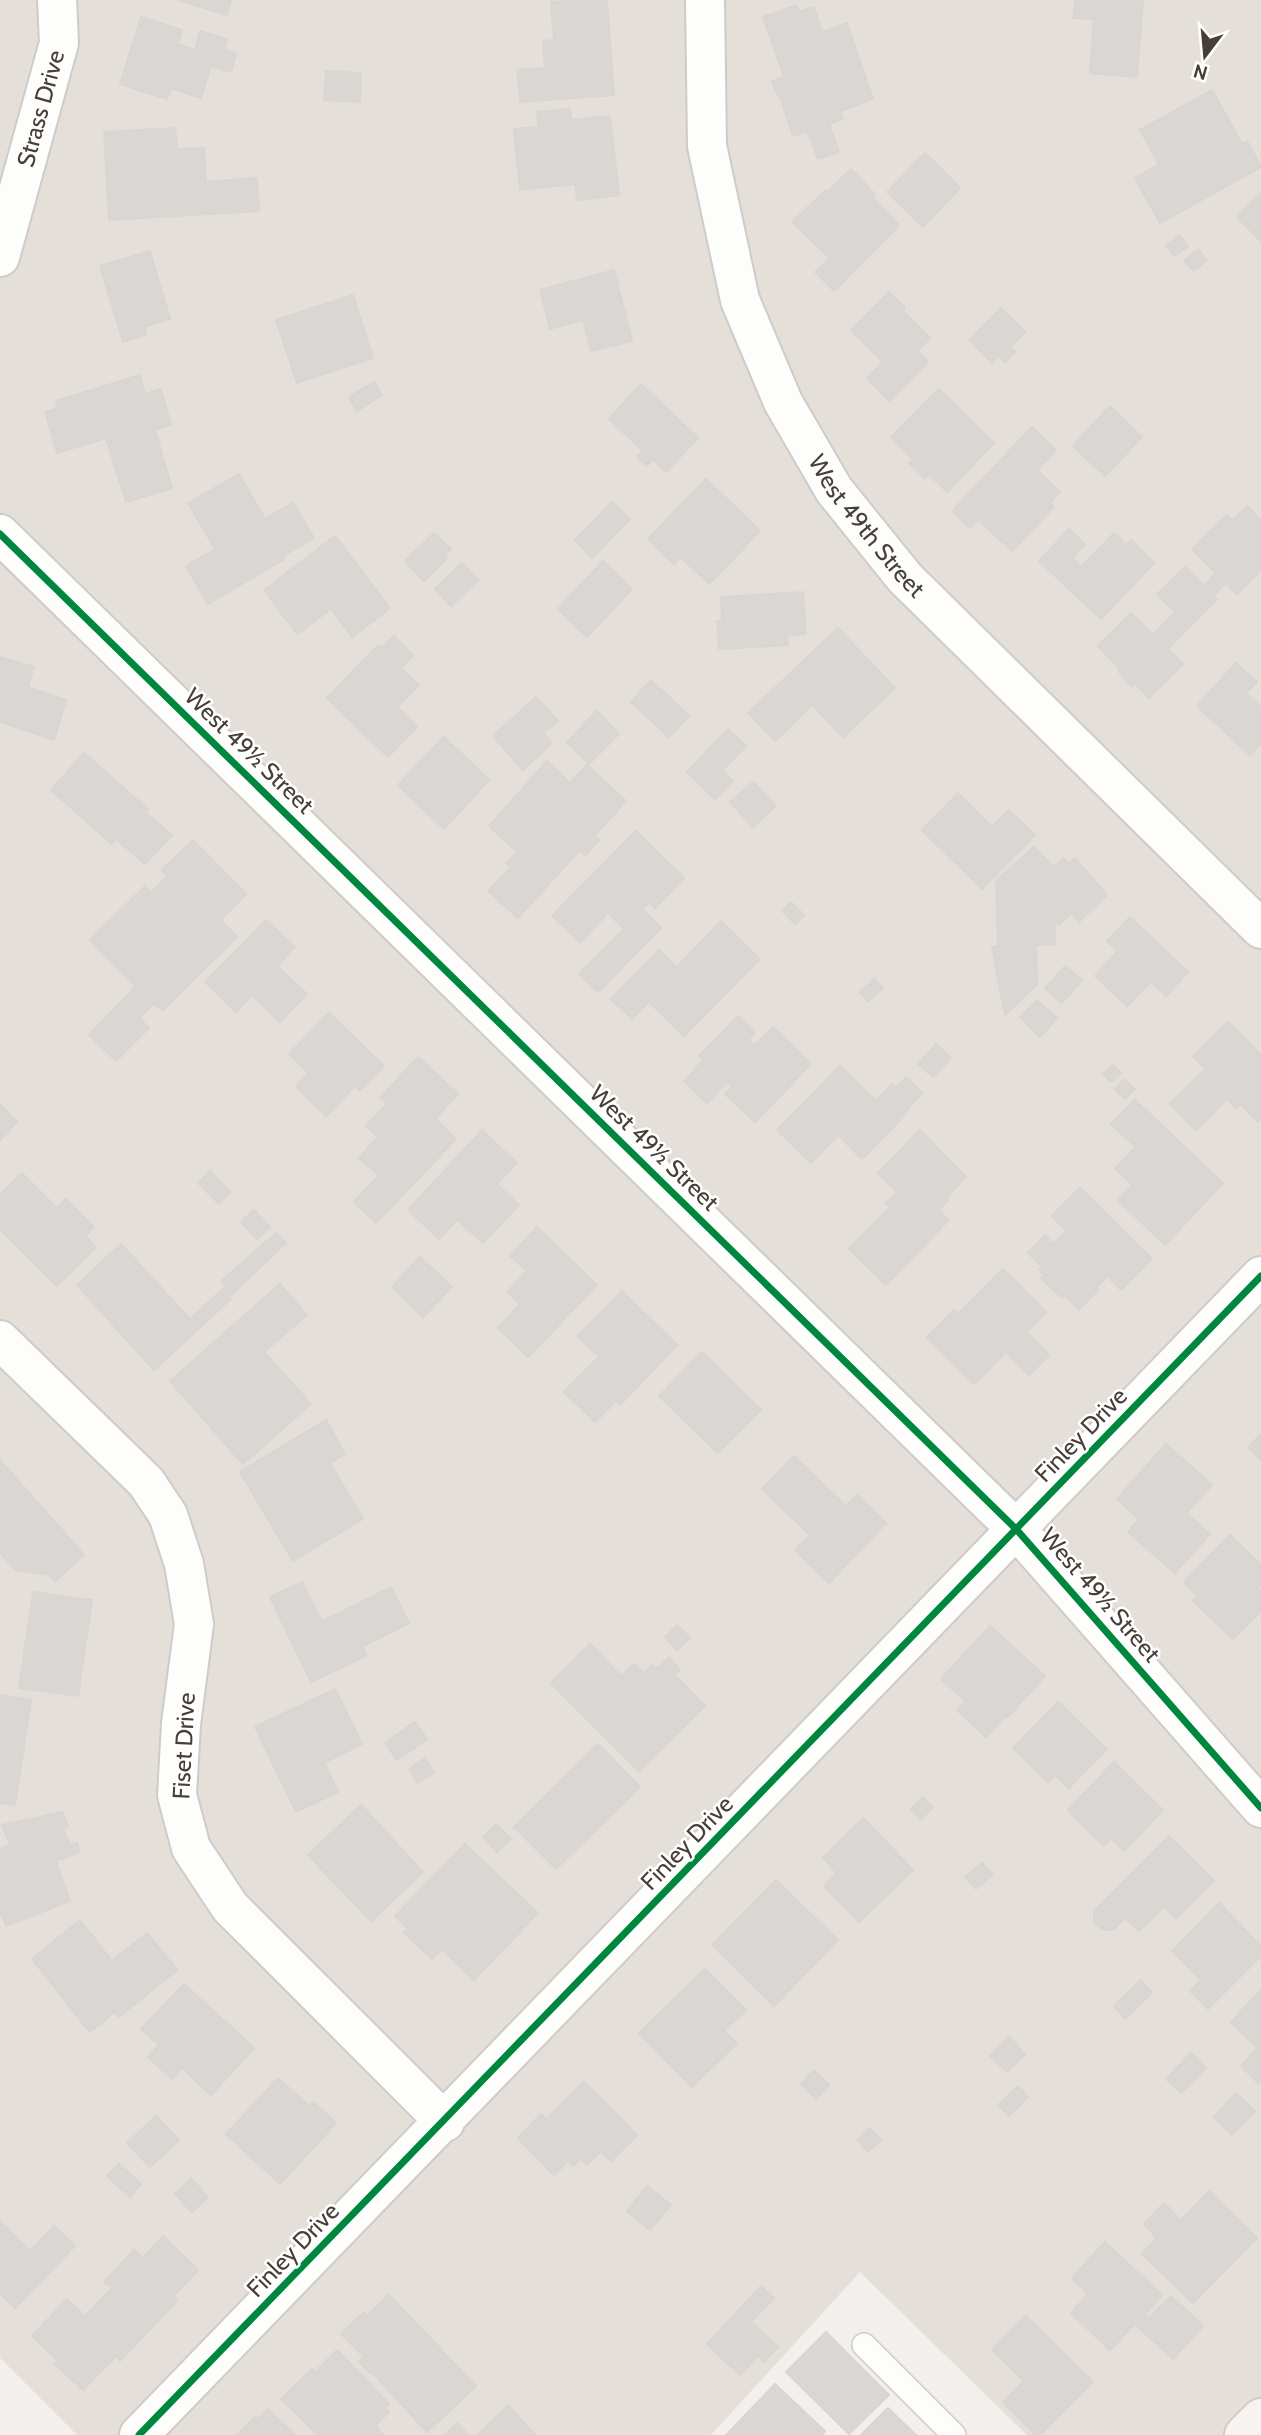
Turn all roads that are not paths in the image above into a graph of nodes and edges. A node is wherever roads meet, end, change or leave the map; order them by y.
1 (57, 0) edge
2 (705, 0) edge
3 (0, 257) edge
4 (0, 534) edge
5 (1261, 929) edge
6 (1261, 1276) edge
7 (0, 1340) edge
8 (1017, 1530) junction
9 (1261, 1808) edge
10 (445, 2122) junction
11 (864, 2345) dead end
12 (1261, 2418) edge
13 (139, 2435) edge
14 (954, 2435) edge
15 (1244, 2435) edge

1 - 3 street, Strass Drive
2 - 5 street, West 49th Street
4 - 8 street, West 49½ Street
6 - 8 street, Finley Drive
7 - 10 street, Fiset Drive
8 - 9 street, West 49½ Street
8 - 10 street, Finley Drive
10 - 13 street, Finley Drive
11 - 14 lane
12 - 15 street

